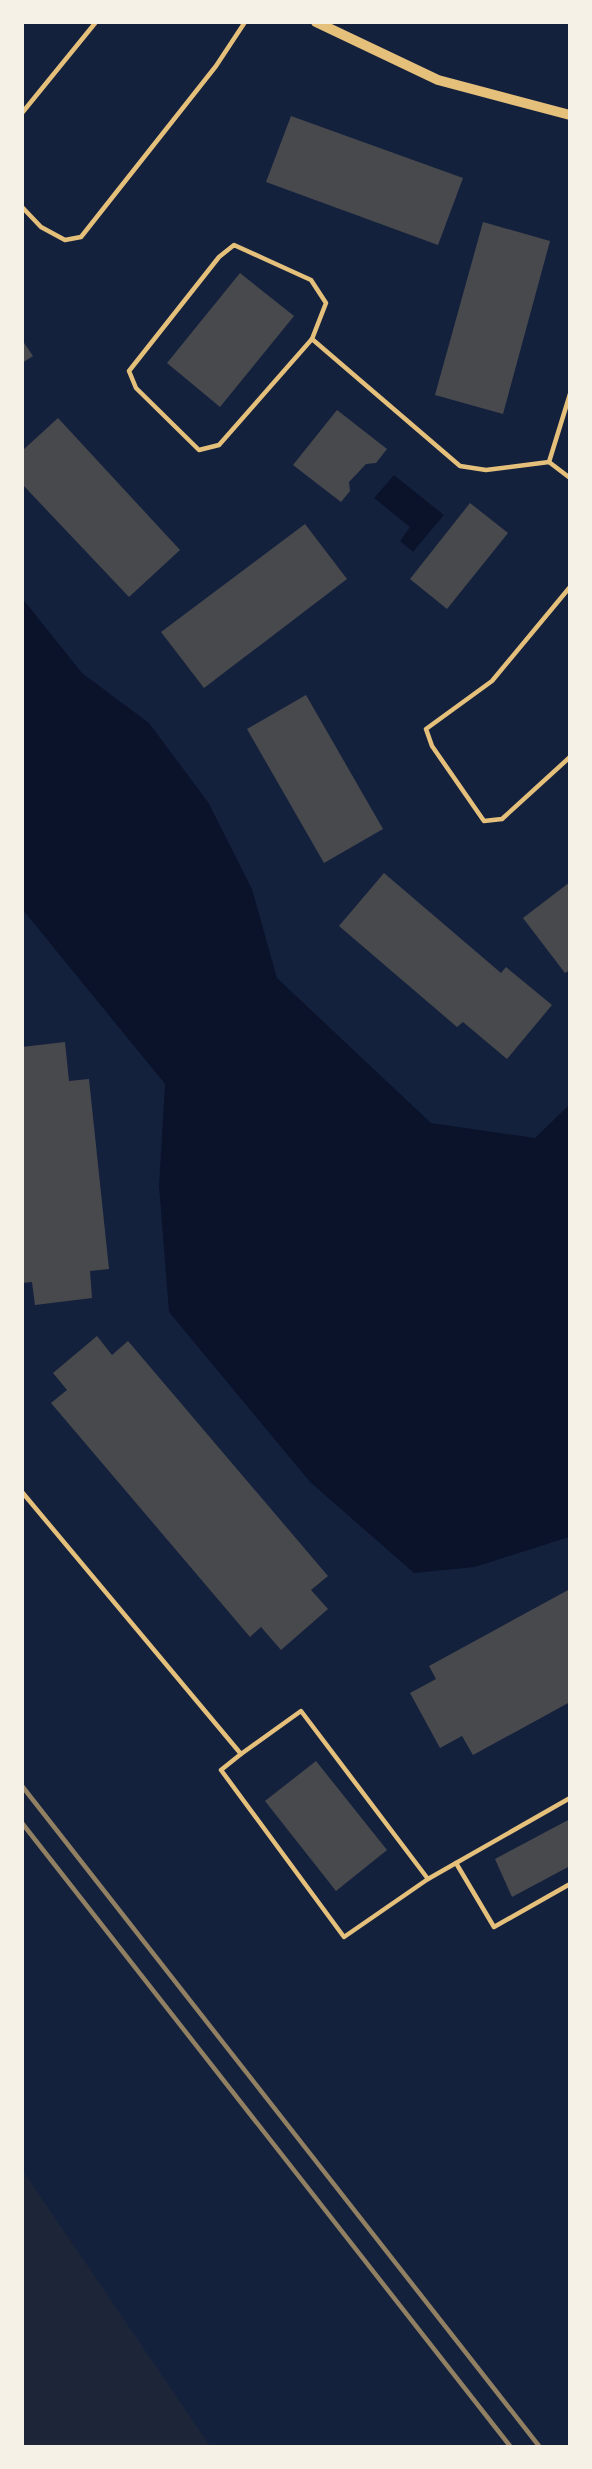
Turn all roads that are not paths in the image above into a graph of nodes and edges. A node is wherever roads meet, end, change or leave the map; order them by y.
1 (96, 22) edge
2 (245, 22) edge
3 (316, 22) edge
4 (22, 113) edge
5 (570, 115) edge
6 (22, 207) edge
7 (312, 339) junction
8 (570, 394) edge
9 (549, 462) junction
10 (570, 478) edge
11 (570, 587) edge
12 (570, 757) edge
13 (22, 1492) edge
14 (241, 1754) junction
15 (570, 1798) edge
16 (456, 1863) junction
17 (428, 1879) junction
18 (570, 1884) edge

1 - 4 lane
2 - 6 lane
3 - 5 street
7 - 7 lane
7 - 9 lane
8 - 9 lane
9 - 10 lane
11 - 12 lane
13 - 14 lane
14 - 17 lane
14 - 17 lane
15 - 16 lane
16 - 17 lane
16 - 18 lane

